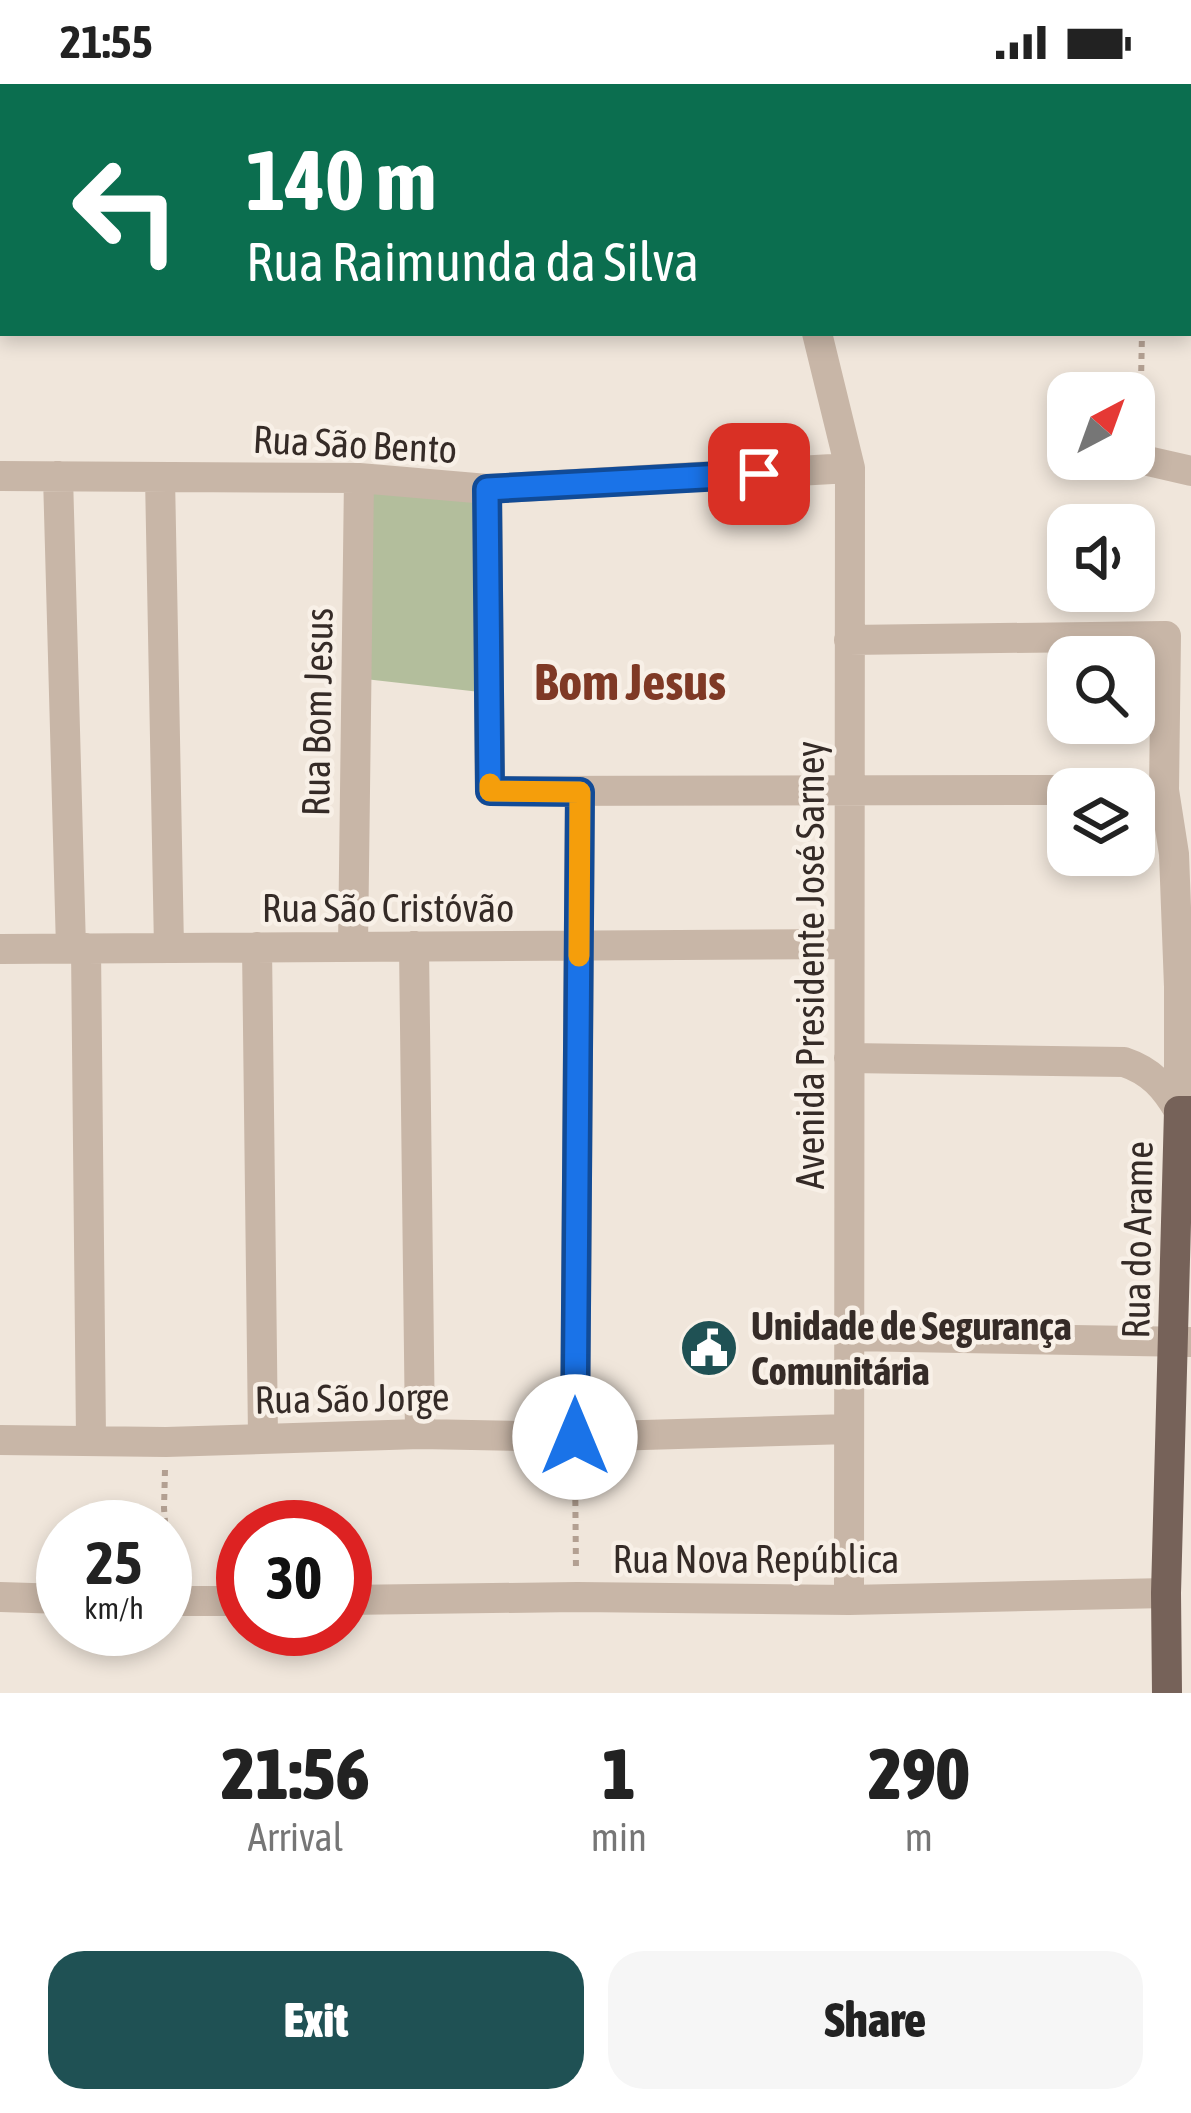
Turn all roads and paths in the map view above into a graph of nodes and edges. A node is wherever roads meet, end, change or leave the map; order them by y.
1 (819, 336) edge
2 (1142, 336) edge
3 (1141, 372) edge
4 (1155, 462) edge
5 (850, 468) junction
6 (1191, 470) edge
7 (0, 476) edge
8 (58, 476) junction
9 (160, 477) junction
10 (358, 478) junction
11 (487, 489) junction
12 (849, 640) junction
13 (1151, 768) edge
14 (850, 790) junction
15 (1047, 790) edge
16 (580, 792) junction
17 (1155, 801) edge
18 (1182, 853) edge
19 (849, 944) junction
20 (353, 946) junction
21 (414, 946) junction
22 (579, 946) junction
23 (257, 947) junction
24 (78, 948) junction
25 (169, 948) junction
26 (0, 949) edge
27 (849, 1058) junction
28 (1185, 1111) edge
29 (849, 1336) junction
30 (1183, 1341) edge
31 (849, 1429) junction
32 (420, 1434) junction
33 (263, 1437) junction
34 (575, 1437) junction
35 (0, 1439) edge
36 (91, 1439) junction
37 (166, 1442) junction
38 (164, 1500) edge
39 (1166, 1593) junction
40 (0, 1597) edge
41 (577, 1597) junction
42 (36, 1598) edge
43 (372, 1600) edge
44 (848, 1600) junction
45 (1167, 1693) edge

1 - 5 street, Avenida Presidente José Sarney
2 - 3 path
4 - 6 street
5 - 11 street, Rua São Bento
5 - 12 street, Avenida Presidente José Sarney
7 - 8 street, Rua São Bento
8 - 9 street, Rua São Bento
8 - 24 street
9 - 10 street, Rua São Bento
9 - 25 street
10 - 11 street, Rua São Bento
10 - 20 street, Rua Bom Jesus
11 - 16 street
12 - 13 street, Rua do Arame
12 - 14 street, Avenida Presidente José Sarney
14 - 15 street
14 - 16 street
14 - 19 street, Avenida Presidente José Sarney
16 - 22 street
17 - 18 street, Rua do Arame
18 - 28 street, Rua do Arame
19 - 22 street, Rua São Cristóvão
19 - 27 street, Avenida Presidente José Sarney
20 - 21 street, Rua São Cristóvão
20 - 23 street, Rua São Cristóvão
21 - 22 street, Rua São Cristóvão
21 - 32 street
22 - 34 street
23 - 25 street, Rua São Cristóvão
23 - 33 street
24 - 25 street, Rua São Cristóvão
24 - 26 street, Rua São Cristóvão
24 - 36 street
27 - 28 street
27 - 29 street, Avenida Presidente José Sarney
28 - 30 main road, Rua do Arame
29 - 30 street
29 - 31 street, Avenida Presidente José Sarney
30 - 39 main road, Rua do Arame
31 - 34 street, Rua São Jorge
31 - 44 street, Avenida Presidente José Sarney
32 - 33 street, Rua São Jorge
32 - 34 street, Rua São Jorge
33 - 37 street, Rua São Jorge
34 - 41 path
35 - 36 street, Rua São Jorge
36 - 37 street, Rua São Jorge
37 - 38 path
39 - 44 street, Rua Nova República
39 - 45 main road, Rua do Arame
40 - 42 street
41 - 43 street, Rua Nova República
41 - 44 street, Rua Nova República

